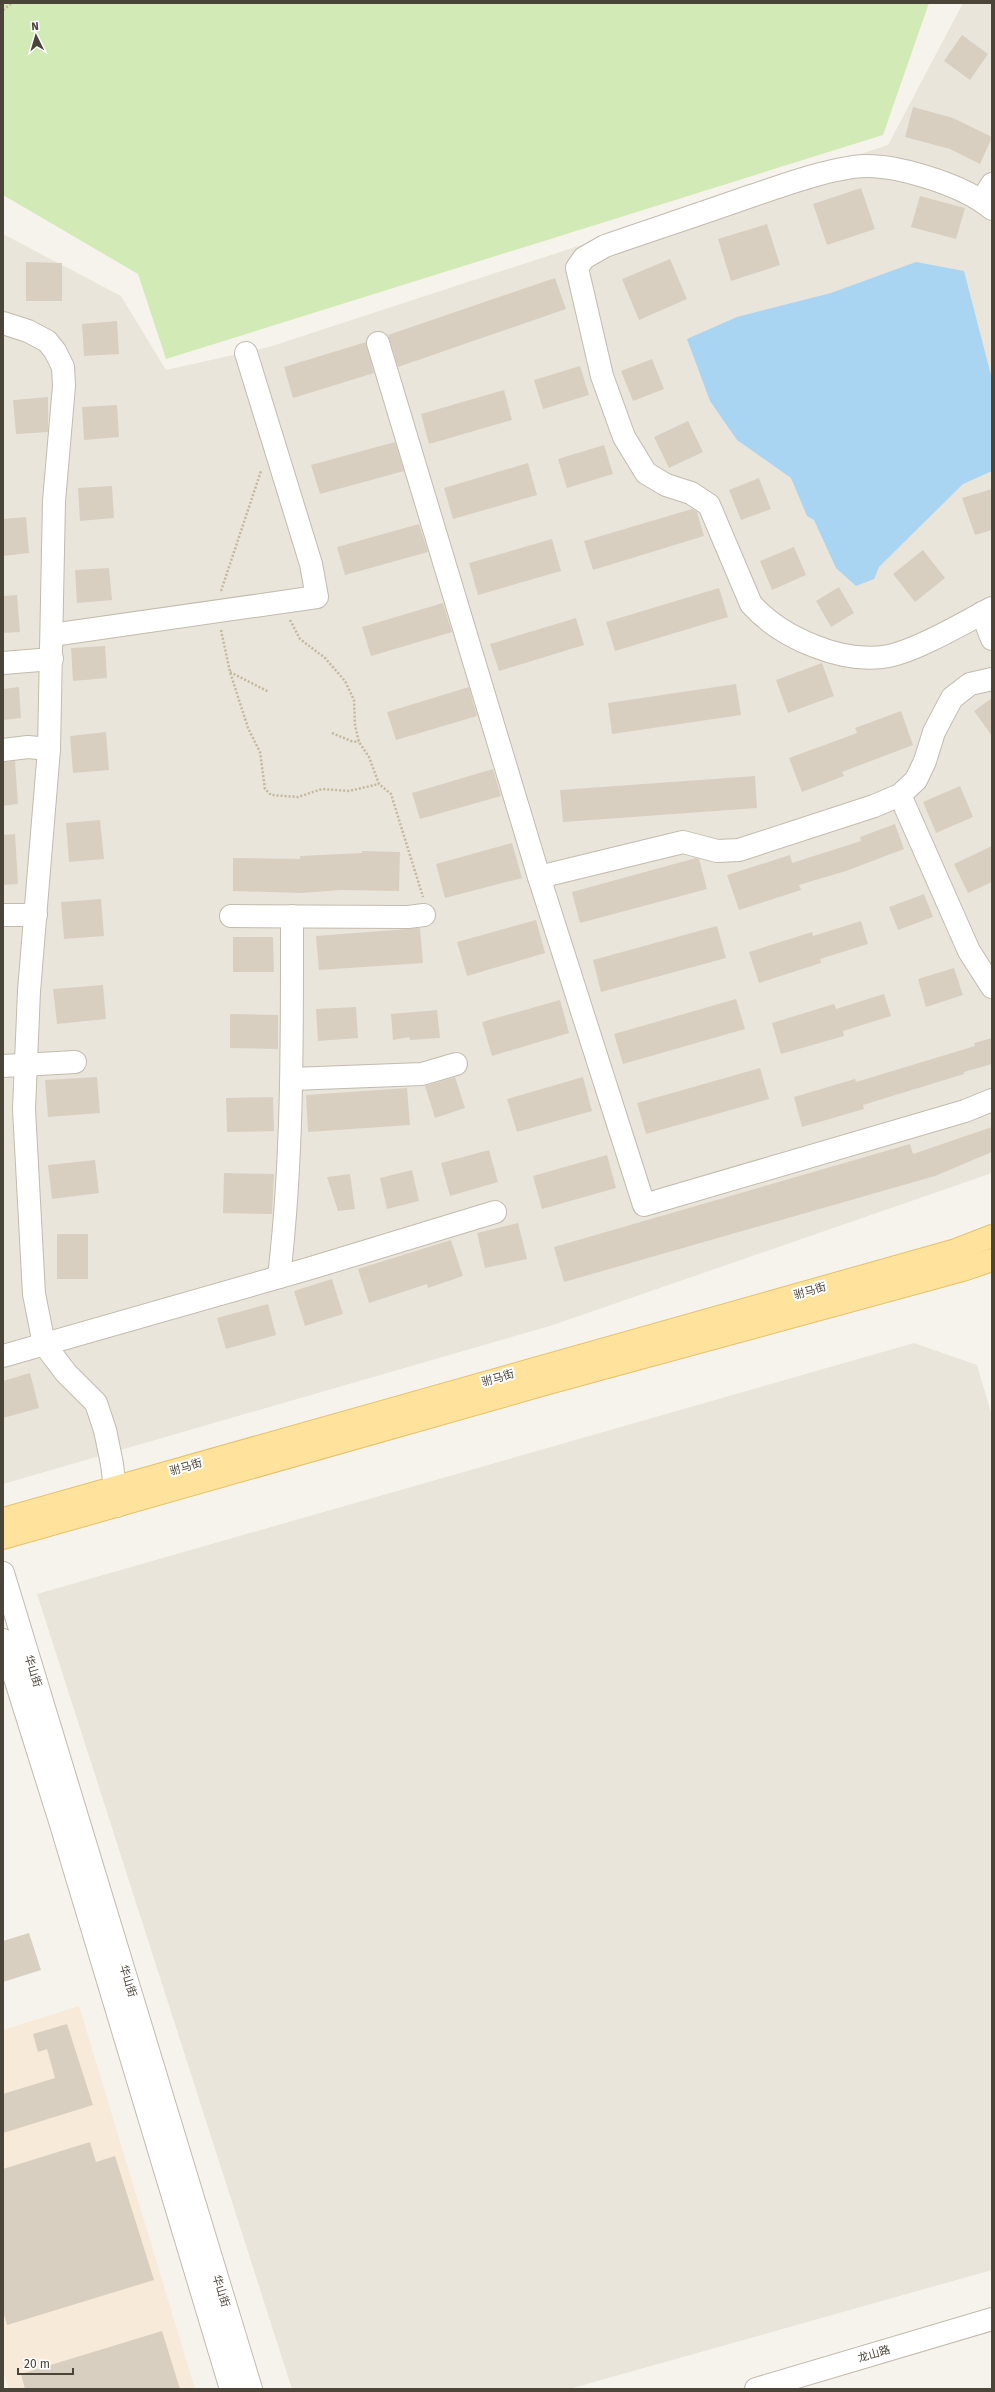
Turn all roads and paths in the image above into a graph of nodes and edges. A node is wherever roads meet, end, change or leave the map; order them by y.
1 (12, 3) edge
2 (3, 10) edge
3 (989, 198) edge
4 (3, 323) edge
5 (378, 343) dead end
6 (246, 352) dead end
7 (272, 436) junction
8 (288, 602) junction
9 (987, 611) edge
10 (210, 614) junction
11 (52, 635) junction
12 (992, 639) edge
13 (52, 659) junction
14 (3, 663) edge
15 (230, 672) junction
16 (992, 679) edge
17 (269, 692) dead end
18 (332, 733) dead end
19 (359, 742) junction
20 (49, 749) junction
21 (3, 750) edge
22 (379, 784) junction
23 (900, 795) junction
24 (539, 877) junction
25 (3, 915) edge
26 (36, 915) junction
27 (424, 915) joint
28 (231, 916) dead end
29 (292, 916) junction
30 (992, 987) edge
31 (75, 1062) dead end
32 (456, 1064) dead end
33 (26, 1065) junction
34 (3, 1066) edge
35 (292, 1079) junction
36 (992, 1100) edge
37 (495, 1212) dead end
38 (992, 1236) edge
39 (992, 1260) edge
40 (280, 1277) junction
41 (44, 1344) junction
42 (3, 1356) edge
43 (116, 1496) junction
44 (3, 1519) edge
45 (3, 1538) edge
46 (3, 1573) edge
47 (3, 1640) edge
48 (992, 2319) edge
49 (231, 2389) edge
50 (250, 2389) edge
51 (756, 2389) edge

1 - 2 path
3 - 9 street
4 - 11 street
5 - 24 street
6 - 7 street
7 - 8 street
7 - 10 path
8 - 10 street
8 - 19 path
9 - 12 street
10 - 11 street
10 - 15 path
11 - 13 street
13 - 14 street
13 - 20 street
15 - 17 path
15 - 22 path
16 - 23 street
18 - 19 path
19 - 22 path
20 - 21 street
20 - 26 street
22 - 27 path
23 - 24 street
23 - 30 street
24 - 36 street
25 - 26 street
26 - 33 street
27 - 29 street
28 - 29 street
29 - 35 street
31 - 33 street
32 - 35 street
33 - 34 street
33 - 41 street
35 - 40 street
37 - 40 street
38 - 43 main road, 驸马街
39 - 43 main road, 驸马街
40 - 41 street
41 - 42 street
41 - 43 street
43 - 44 main road, 驸马街
43 - 45 main road, 驸马街
46 - 50 street, 华山街
47 - 49 street, 华山街
48 - 51 street, 龙山路

